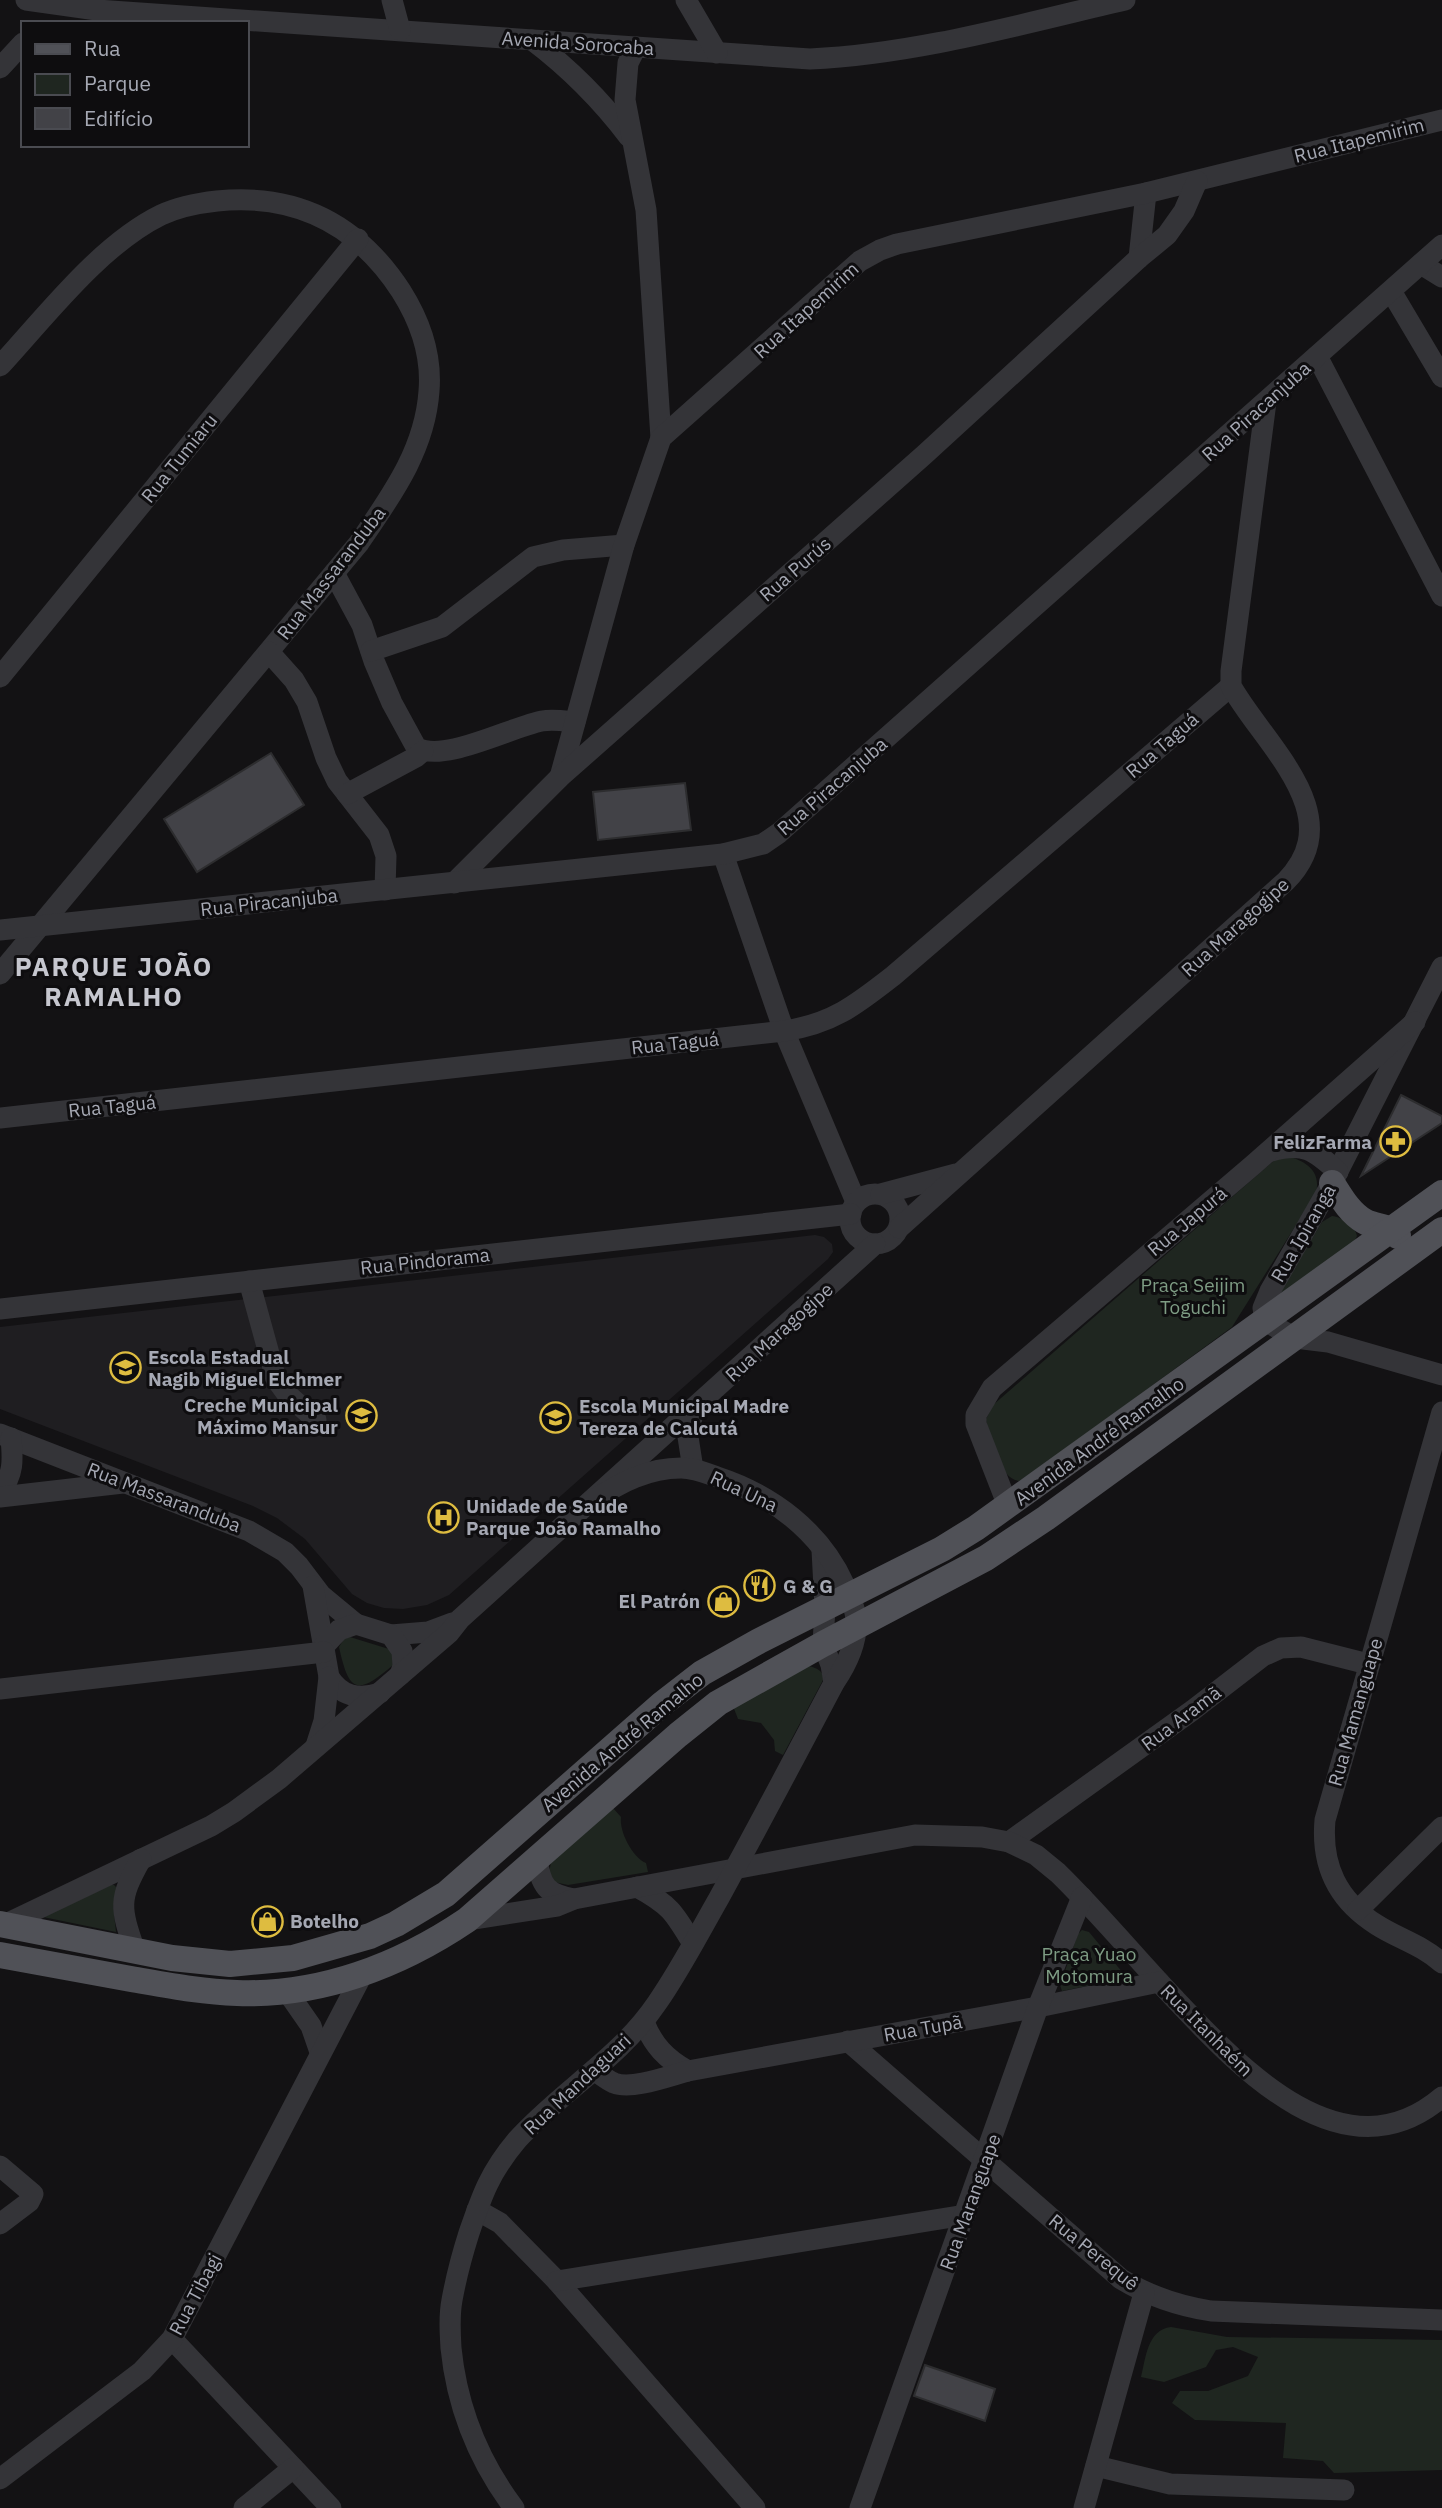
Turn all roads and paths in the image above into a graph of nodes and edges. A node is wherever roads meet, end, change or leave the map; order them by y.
1 (26, 0) edge
2 (392, 0) edge
3 (686, 0) edge
4 (1125, 0) edge
5 (60, 3) edge
6 (43, 21) edge
7 (400, 30) junction
8 (532, 40) junction
9 (21, 45) edge
10 (636, 47) junction
11 (717, 53) junction
12 (0, 68) edge
13 (1442, 120) edge
14 (634, 144) junction
15 (1197, 181) junction
16 (1146, 193) junction
17 (358, 239) junction
18 (1442, 245) edge
19 (1139, 258) junction
20 (1421, 264) junction
21 (1442, 277) edge
22 (1391, 291) junction
23 (1318, 356) junction
24 (0, 366) edge
25 (1442, 377) edge
26 (1266, 402) junction
27 (661, 438) junction
28 (624, 545) junction
29 (334, 573) junction
30 (1442, 596) edge
31 (370, 651) junction
32 (269, 652) junction
33 (0, 677) edge
34 (1231, 686) junction
35 (575, 722) junction
36 (423, 751) junction
37 (560, 777) junction
38 (346, 794) junction
39 (723, 854) junction
40 (454, 883) junction
41 (385, 890) junction
42 (39, 926) junction
43 (0, 930) edge
44 (1442, 967) edge
45 (0, 974) edge
46 (1415, 1022) junction
47 (784, 1031) junction
48 (0, 1118) edge
49 (1269, 1152) junction
50 (958, 1174) junction
51 (1335, 1177) junction
52 (1442, 1193) edge
53 (881, 1194) junction
54 (859, 1224) junction
55 (899, 1228) junction
56 (1392, 1229) junction
57 (1442, 1230) edge
58 (1407, 1256) junction
59 (248, 1281) junction
60 (0, 1309) edge
61 (1265, 1321) junction
62 (1295, 1338) junction
63 (1442, 1375) edge
64 (694, 1408) junction
65 (1442, 1412) edge
66 (316, 1420) dead end
67 (5, 1436) edge
68 (693, 1469) junction
69 (125, 1482) junction
70 (0, 1492) edge
71 (0, 1497) edge
72 (593, 1500) junction
73 (1009, 1506) junction
74 (822, 1548) junction
75 (312, 1584) junction
76 (849, 1595) junction
77 (825, 1608) junction
78 (460, 1619) junction
79 (356, 1624) junction
80 (857, 1627) junction
81 (391, 1634) junction
82 (823, 1644) junction
83 (324, 1649) junction
84 (719, 1663) junction
85 (1368, 1664) junction
86 (400, 1675) junction
87 (328, 1677) junction
88 (834, 1683) junction
89 (0, 1689) edge
90 (380, 1693) junction
91 (733, 1693) junction
92 (316, 1746) junction
93 (1442, 1827) edge
94 (1009, 1842) junction
95 (141, 1859) junction
96 (537, 1859) junction
97 (735, 1868) junction
98 (637, 1887) junction
99 (1082, 1897) junction
100 (574, 1899) junction
101 (1358, 1910) junction
102 (467, 1920) junction
103 (2, 1924) edge
104 (693, 1944) junction
105 (343, 1946) junction
106 (135, 1951) junction
107 (0, 1955) edge
108 (293, 1958) junction
109 (1442, 1963) edge
110 (362, 1975) junction
111 (1159, 1982) junction
112 (286, 1990) junction
113 (1038, 2007) junction
114 (643, 2022) junction
115 (848, 2041) junction
116 (320, 2052) junction
117 (594, 2070) junction
118 (688, 2071) junction
119 (1442, 2097) edge
120 (985, 2161) junction
121 (0, 2166) edge
122 (0, 2197) edge
123 (477, 2210) junction
124 (18, 2211) junction
125 (965, 2215) junction
126 (0, 2224) edge
127 (557, 2281) junction
128 (1144, 2293) junction
129 (1442, 2320) edge
130 (172, 2339) junction
131 (1096, 2466) junction
132 (293, 2468) junction
133 (0, 2479) edge
134 (1344, 2490) dead end
135 (244, 2508) edge
136 (331, 2508) edge
137 (514, 2508) edge
138 (755, 2508) edge
139 (860, 2508) edge
140 (1084, 2508) edge

1 - 5 street, Avenida Sorocaba
2 - 7 street
3 - 11 street
4 - 11 street, Avenida Sorocaba
5 - 6 street
5 - 7 street, Avenida Sorocaba
7 - 8 street, Avenida Sorocaba
8 - 10 street, Avenida Sorocaba
8 - 14 street
9 - 12 street
10 - 11 street, Avenida Sorocaba
10 - 14 street
13 - 15 street, Rua Itapemirim
14 - 27 street
15 - 16 street, Rua Itapemirim
15 - 19 street, Rua Purús
16 - 19 street
16 - 27 street, Rua Itapemirim
17 - 24 street, Rua Massaranduba
17 - 29 street, Rua Massaranduba
17 - 33 street, Rua Tumiaru
18 - 20 street, Rua Piracanjuba
19 - 37 street, Rua Purús
20 - 21 street
20 - 22 street, Rua Piracanjuba
22 - 23 street, Rua Piracanjuba
22 - 25 street
23 - 26 street, Rua Piracanjuba
23 - 30 street
26 - 34 street
26 - 39 street, Rua Piracanjuba
27 - 28 street, Rua Itapemirim
28 - 31 street
28 - 35 street, Rua Itapemirim
29 - 31 street
29 - 32 street, Rua Massaranduba
31 - 36 street
32 - 38 street
32 - 42 street, Rua Massaranduba
34 - 47 street, Rua Taguá
34 - 50 street, Rua Maragogipe
35 - 36 street
35 - 37 street, Rua Itapemirim
36 - 38 street
37 - 40 street, Rua Purús
38 - 41 street
39 - 40 street, Rua Piracanjuba
39 - 47 street
40 - 41 street, Rua Piracanjuba
41 - 42 street, Rua Piracanjuba
42 - 43 street, Rua Piracanjuba
42 - 45 street, Rua Massaranduba
44 - 46 street, Rua Ipiranga
46 - 49 street, Rua Japurá
46 - 51 street, Rua Ipiranga
47 - 48 street, Rua Taguá
47 - 54 street
49 - 51 street
49 - 73 street, Rua Japurá
50 - 53 street, Rua Maragogipe
50 - 55 street, Rua Maragogipe
51 - 56 main road
51 - 61 street, Rua Ipiranga
52 - 56 main road, Avenida André Ramalho
53 - 54 street
53 - 55 street
54 - 55 street
54 - 59 street, Rua Pindorama
54 - 64 street, Rua Maragogipe
56 - 58 main road
56 - 61 main road, Avenida André Ramalho
57 - 58 main road, Avenida André Ramalho
58 - 62 main road, Avenida André Ramalho
59 - 60 street, Rua Pindorama
59 - 66 street
61 - 62 street
61 - 73 main road, Avenida André Ramalho
62 - 63 street
62 - 80 main road, Avenida André Ramalho
64 - 68 street, Rua Una
64 - 72 street, Rua Maragogipe
65 - 85 street, Rua Mamanguape
67 - 69 street, Rua Massaranduba
67 - 70 street
68 - 72 street, Rua Una
68 - 74 street, Rua Una
69 - 71 street
69 - 75 street, Rua Massaranduba
72 - 78 street, Rua Maragogipe
73 - 76 main road, Avenida André Ramalho
74 - 76 street, Rua Una
74 - 77 street
75 - 79 street, Rua Massaranduba
75 - 83 street, Rua Massaranduba
76 - 77 main road, Avenida André Ramalho
76 - 80 street, Rua Una
77 - 82 street
77 - 84 main road, Avenida André Ramalho
78 - 81 street, Rua Maragogipe
78 - 86 street, Rua Maragogipe
79 - 81 street
79 - 83 street
80 - 82 main road, Avenida André Ramalho
80 - 88 street, Rua Mandaguari
81 - 86 street
82 - 88 street
82 - 91 main road, Avenida André Ramalho
83 - 87 street
83 - 89 street
84 - 91 main road
84 - 105 main road, Avenida André Ramalho
85 - 94 street, Rua Aramã
85 - 101 street, Rua Mamanguape
86 - 90 street
87 - 90 street
87 - 92 street
88 - 97 street, Rua Mandaguari
90 - 92 street
91 - 96 main road, Avenida André Ramalho
92 - 95 street
93 - 101 street
94 - 97 street, Rua Itanhaém
94 - 99 street, Rua Itanhaém
95 - 103 street
95 - 106 street
96 - 100 street
96 - 102 main road, Avenida André Ramalho
97 - 98 street, Rua Itanhaém
97 - 104 street, Rua Mandaguari
98 - 100 street, Rua Itanhaém
98 - 104 street
99 - 111 street, Rua Itanhaém
99 - 113 street, Rua Maranguape
100 - 102 street, Rua Itanhaém
101 - 109 street, Rua Mamanguape
102 - 110 main road, Avenida André Ramalho
103 - 106 main road, Avenida André Ramalho
104 - 114 street, Rua Mandaguari
105 - 108 main road, Avenida André Ramalho
105 - 110 main road
106 - 108 main road, Avenida André Ramalho
107 - 112 main road, Avenida André Ramalho
108 - 112 main road
110 - 112 main road, Avenida André Ramalho
110 - 116 street, Rua Tibagi
111 - 113 street, Rua Tupã
111 - 119 street, Rua Itanhaém
112 - 116 street
113 - 115 street, Rua Tupã
113 - 120 street, Rua Maranguape
114 - 117 street, Rua Mandaguari
114 - 118 street
115 - 118 street, Rua Tupã
115 - 120 street, Rua Perequê
116 - 130 street, Rua Tibagi
117 - 118 street, Rua Tupã
117 - 123 street, Rua Mandaguari
120 - 125 street, Rua Maranguape
120 - 128 street, Rua Perequê
121 - 124 street
122 - 124 street
123 - 127 street
123 - 137 street, Rua Mandaguari
124 - 126 street
125 - 127 street
125 - 139 street, Rua Maranguape
127 - 138 street
128 - 129 street, Rua Perequê
128 - 131 street
130 - 132 street
130 - 133 street, Rua Tibagi
131 - 134 street
131 - 140 street
132 - 135 street
132 - 136 street

